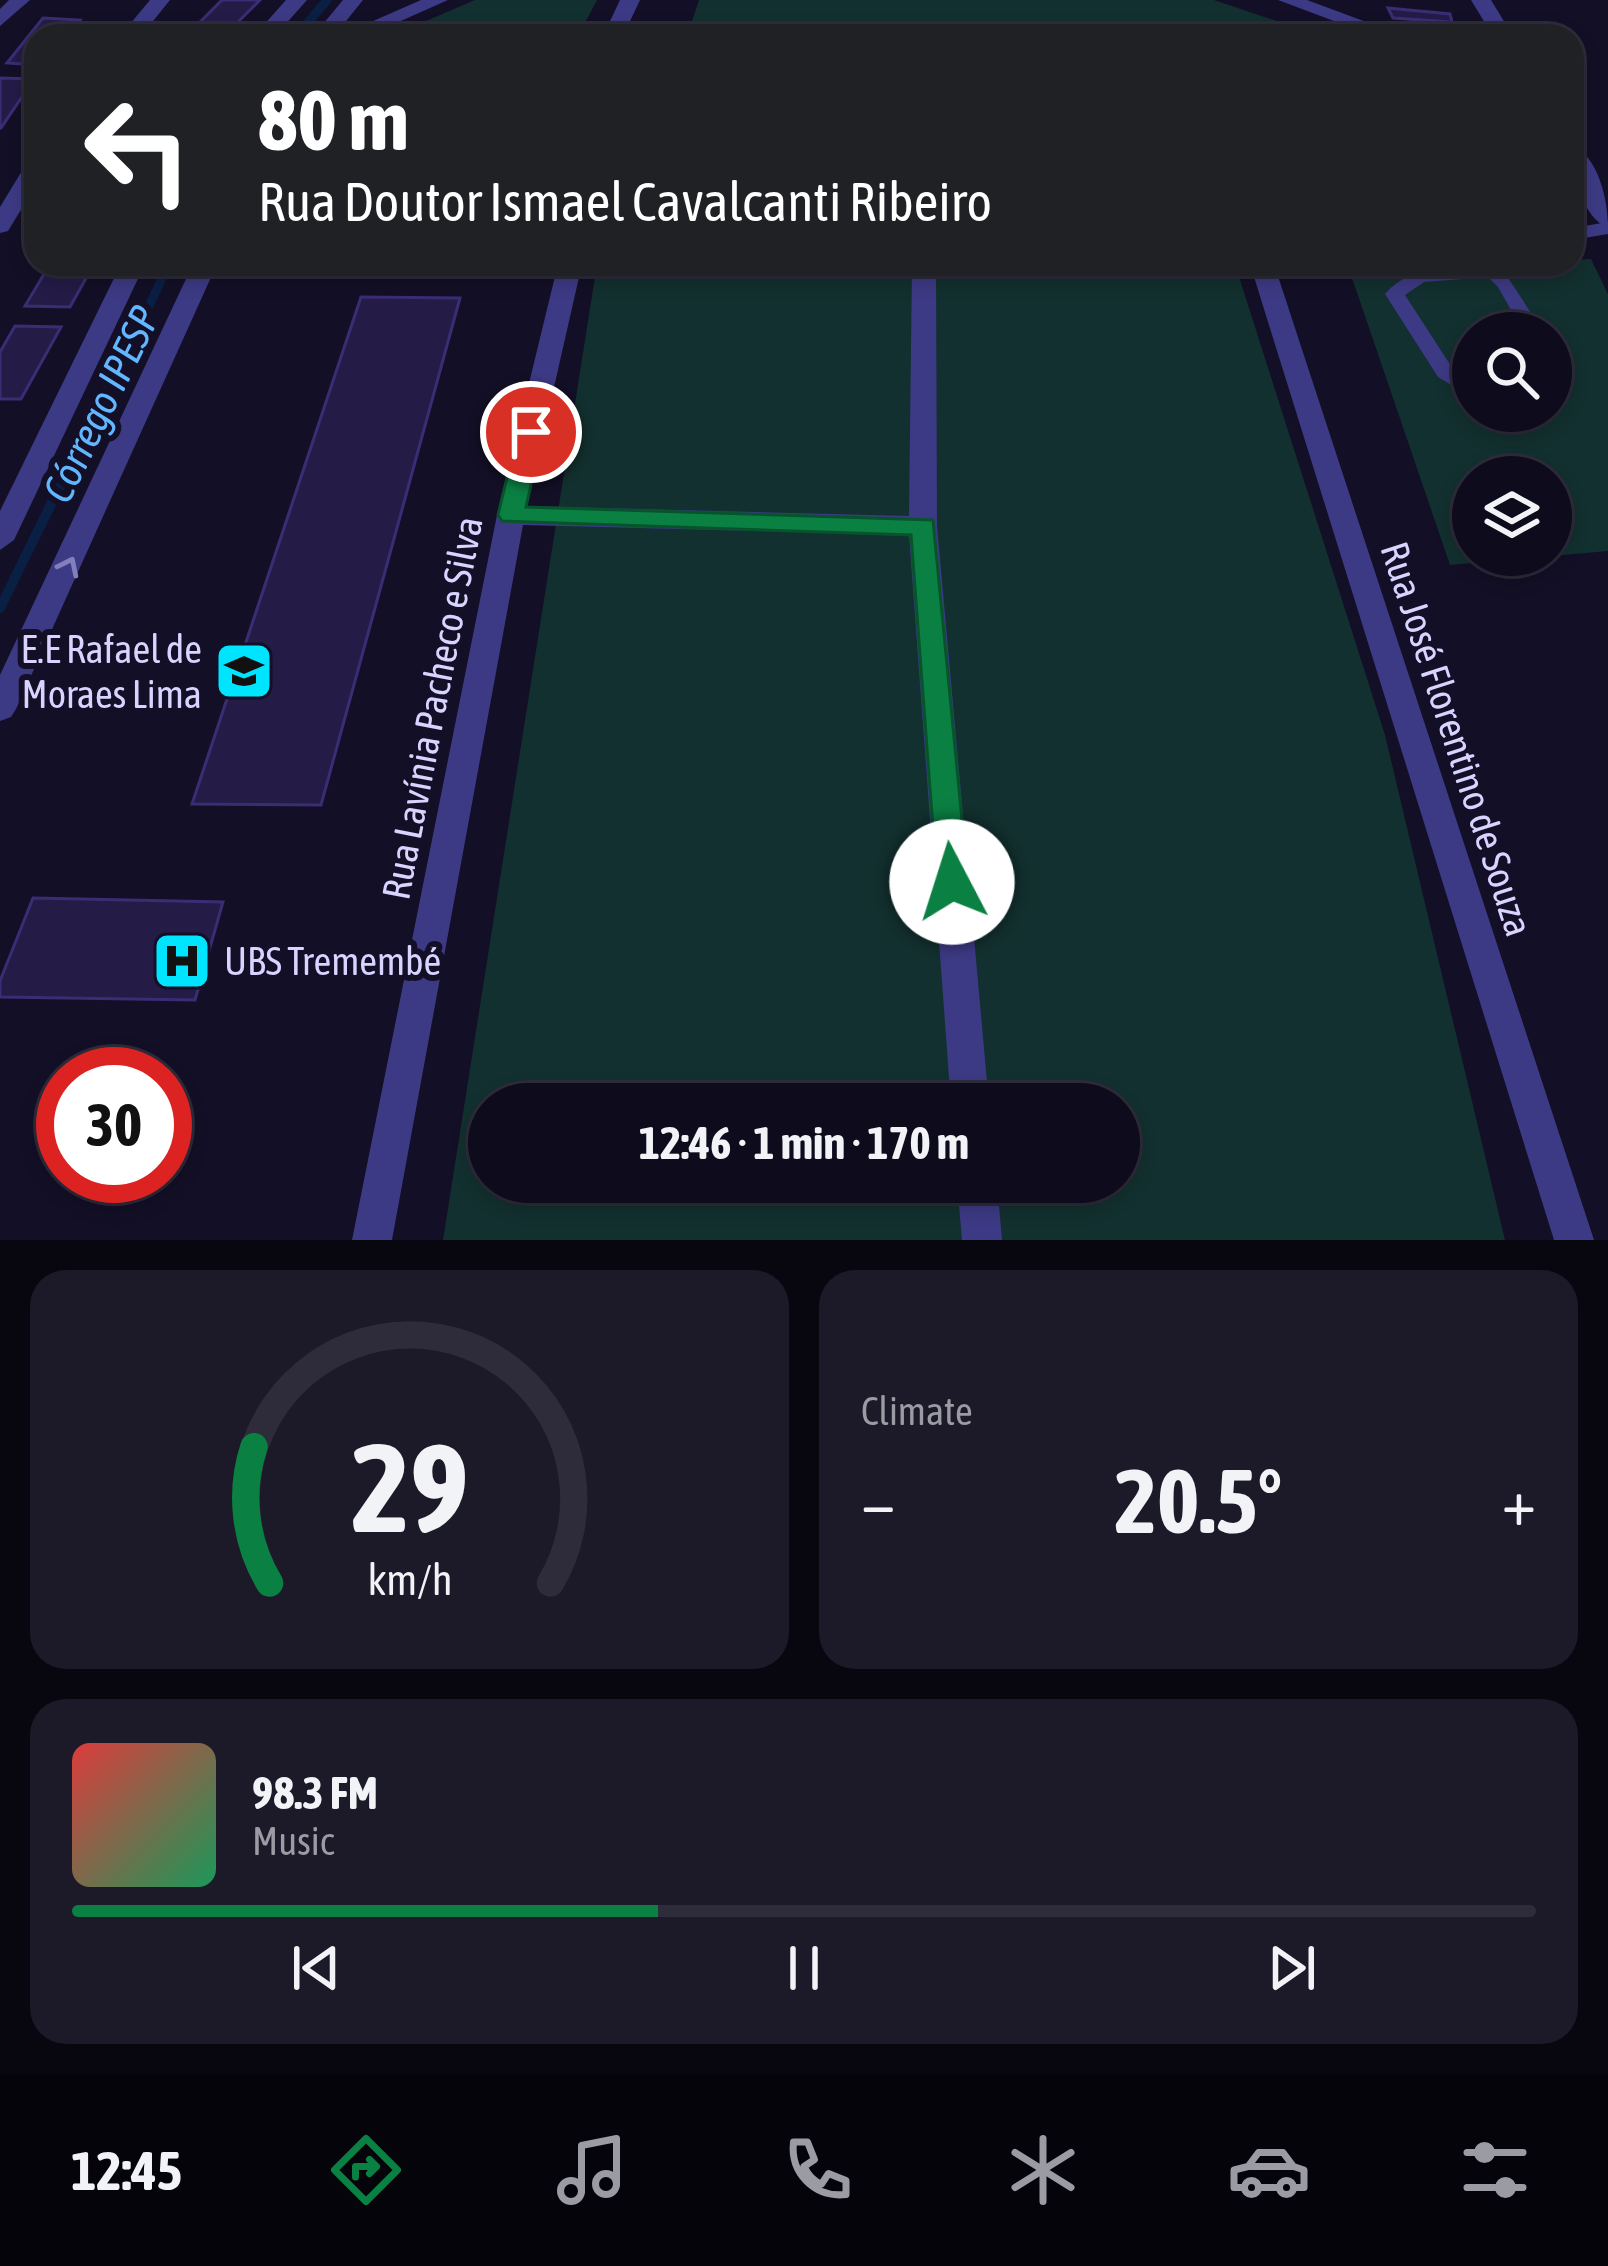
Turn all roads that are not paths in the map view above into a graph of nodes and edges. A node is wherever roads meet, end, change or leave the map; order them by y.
1 (20, 0) edge
2 (160, 0) edge
3 (297, 0) edge
4 (353, 0) edge
5 (437, 0) edge
6 (1288, 0) edge
7 (0, 20) edge
8 (140, 24) edge
9 (275, 24) edge
10 (333, 24) edge
11 (379, 24) edge
12 (1359, 24) edge
13 (1584, 184) edge
14 (24, 186) edge
15 (1608, 225) edge
16 (0, 226) edge
17 (128, 276) edge
18 (199, 276) edge
19 (567, 276) edge
20 (925, 276) edge
21 (1266, 276) edge
22 (1423, 276) edge
23 (1503, 276) edge
24 (1522, 312) edge
25 (1452, 378) edge
26 (511, 515) junction
27 (923, 526) junction
28 (0, 539) edge
29 (0, 710) edge
30 (968, 1083) edge
31 (979, 1203) edge
32 (372, 1240) edge
33 (982, 1240) edge
34 (1574, 1240) edge

1 - 7 street
2 - 8 street
3 - 9 street
4 - 10 street
5 - 11 street
6 - 12 street
13 - 15 street
14 - 16 street
17 - 28 street
29 -> 18 street
19 - 26 street, Rua Lavínia Pacheco e Silva
20 - 27 street
21 - 34 street, Rua José Florentino de Souza
22 - 25 lane
23 - 24 lane
26 - 27 street
26 - 32 street, Rua Lavínia Pacheco e Silva
27 - 30 street
31 - 33 street

